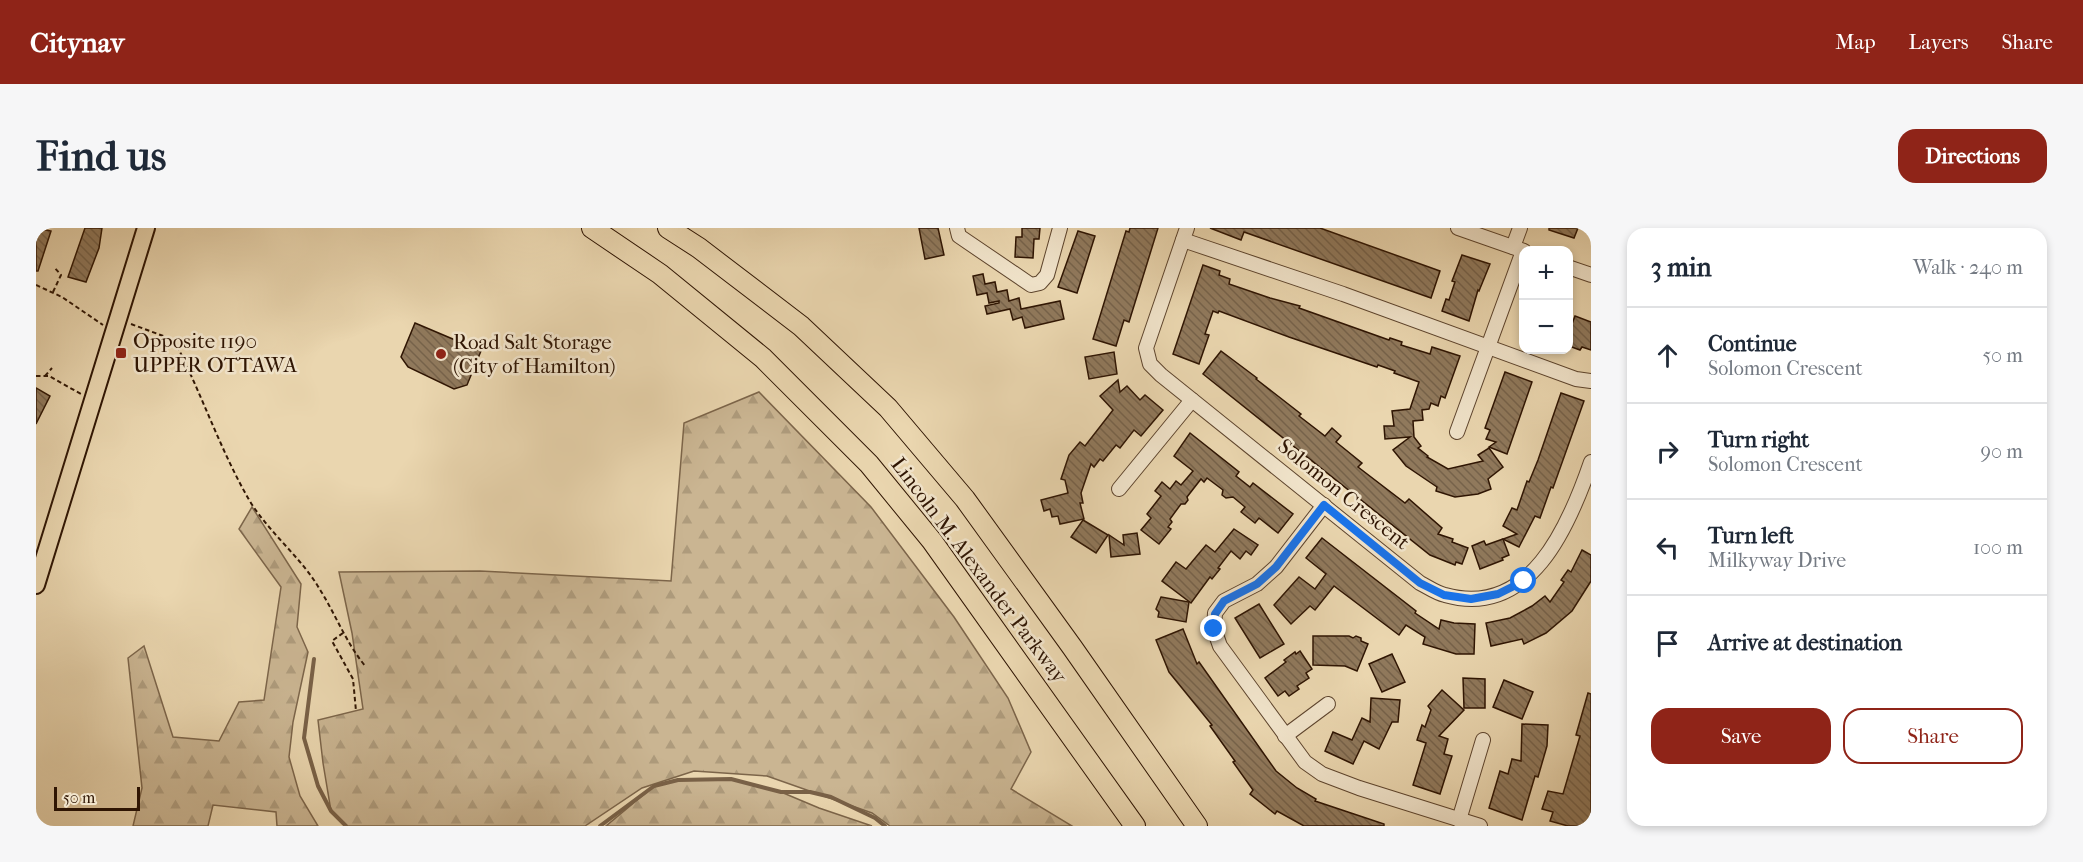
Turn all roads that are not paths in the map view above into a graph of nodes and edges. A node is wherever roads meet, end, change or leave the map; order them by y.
1 (146, 228) edge
2 (592, 228) edge
3 (668, 228) edge
4 (957, 228) edge
5 (1059, 228) edge
6 (1458, 228) edge
7 (1520, 228) edge
8 (1185, 234) edge
9 (1520, 246) edge
10 (1519, 250) edge
11 (1519, 253) edge
12 (1573, 268) edge
13 (1591, 274) edge
14 (1488, 347) junction
15 (1591, 381) edge
16 (1192, 400) junction
17 (1457, 432) dead end
18 (1591, 462) edge
19 (1119, 489) dead end
20 (1324, 505) junction
21 (36, 585) edge
22 (1328, 704) dead end
23 (1285, 736) junction
24 (1484, 740) dead end
25 (1459, 820) junction
26 (1135, 826) edge
27 (1197, 826) edge
28 (1480, 826) edge

1 - 21 main road
2 - 26 highway, Lincoln M. Alexander Parkway
3 - 27 highway, Lincoln M. Alexander Parkway
4 - 5 street
6 - 10 street
7 - 9 street
8 - 14 street, Solomon Crescent
8 - 16 street, Solomon Crescent
11 - 14 street
12 - 13 street
14 - 15 street, Solomon Crescent
14 - 17 street
16 - 19 street
16 - 20 street, Solomon Crescent
18 - 20 street, Solomon Crescent
20 - 23 street
22 - 23 street
23 - 25 street
24 - 25 street
25 - 28 street

